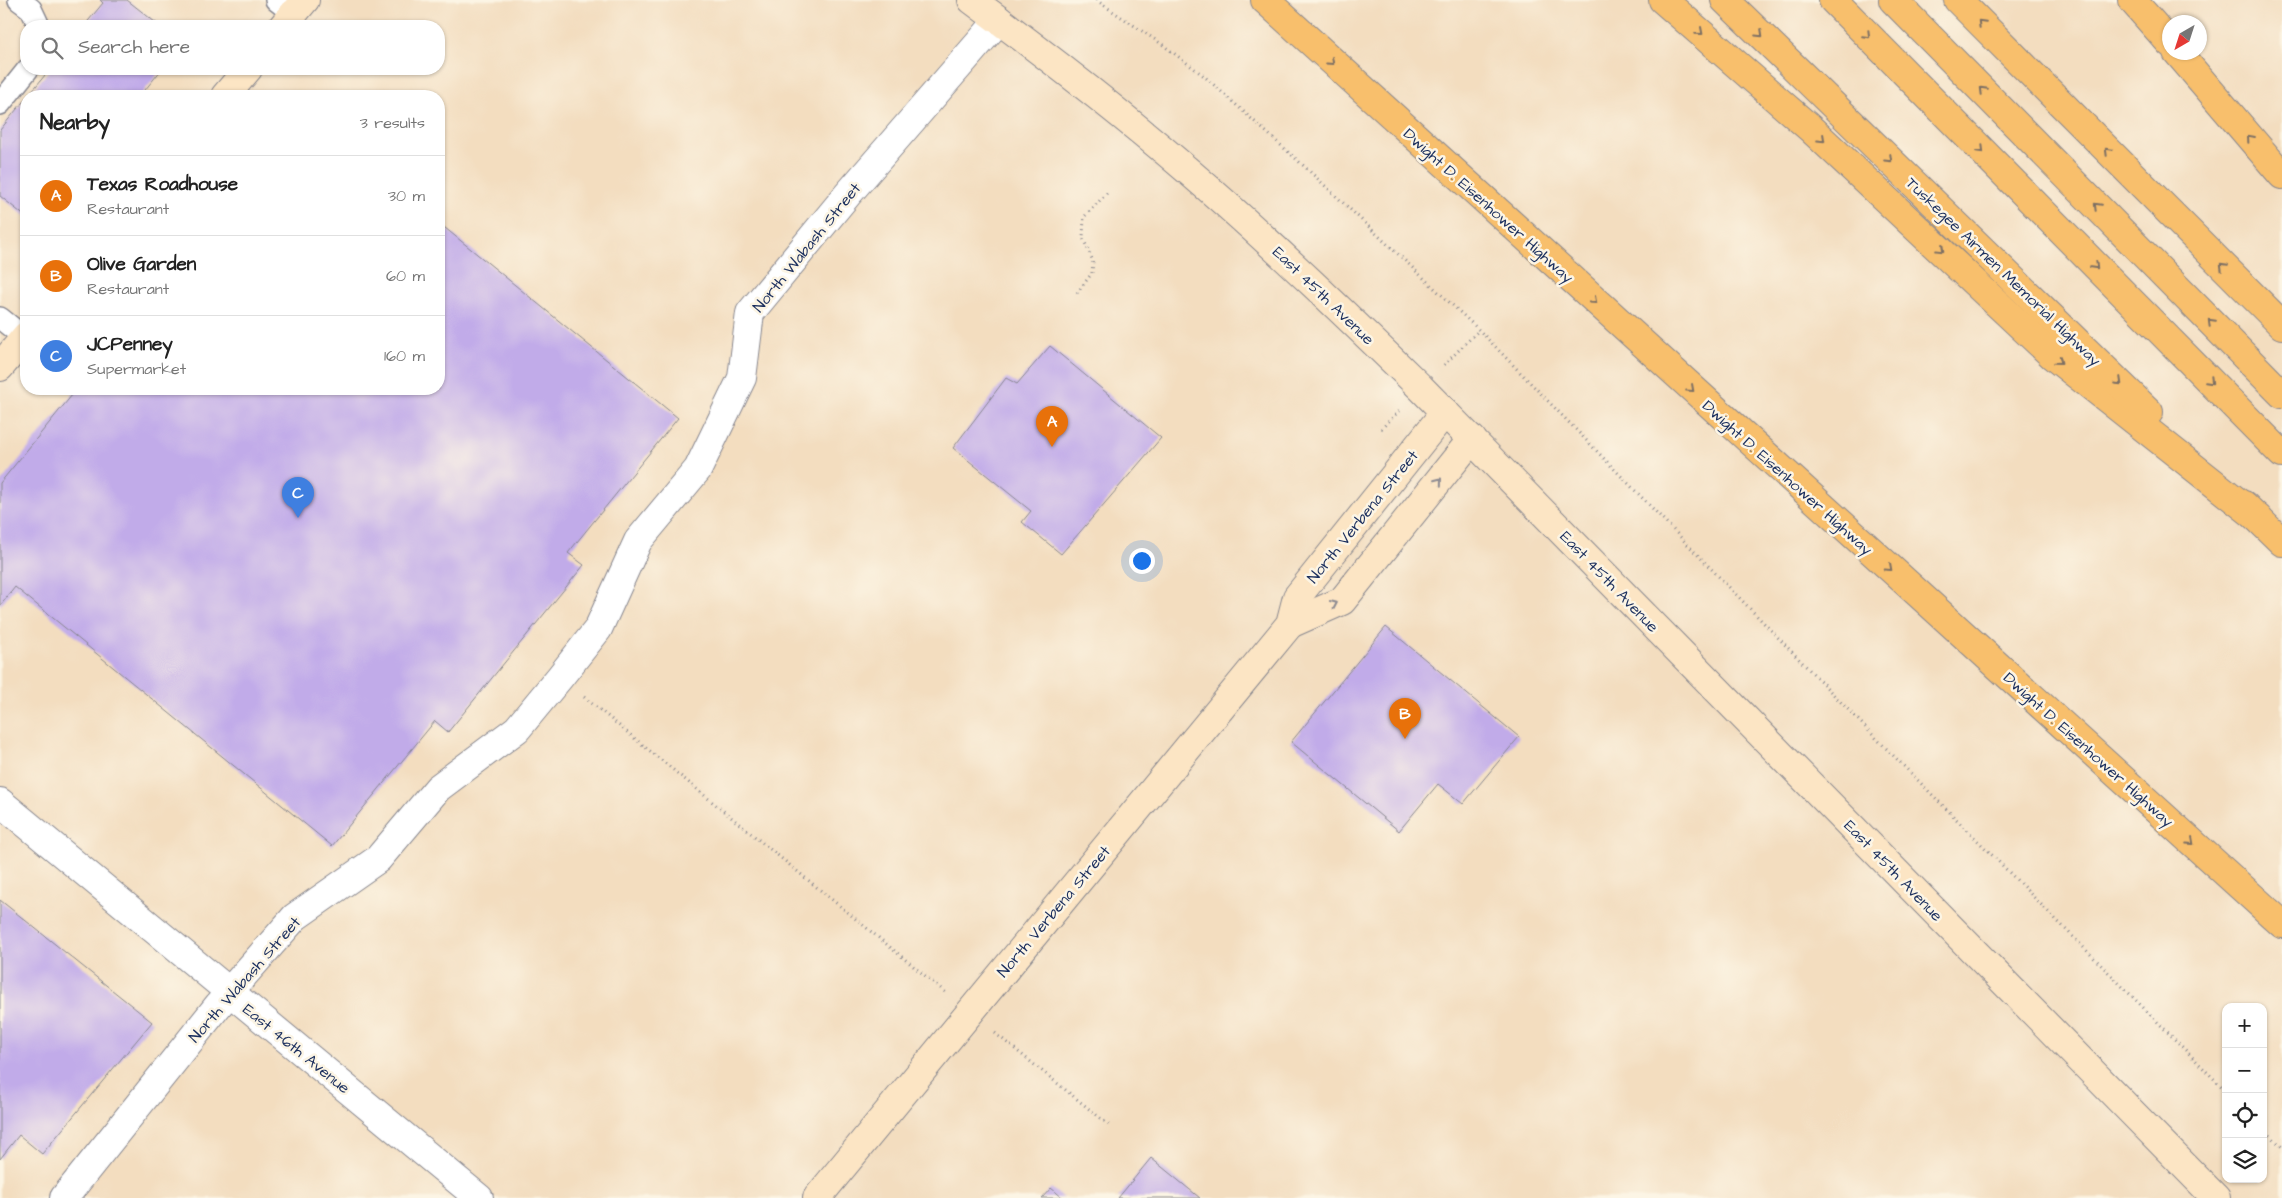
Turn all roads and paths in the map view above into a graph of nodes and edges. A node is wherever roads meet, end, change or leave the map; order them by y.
1 (19, 0) edge
2 (972, 0) edge
3 (1096, 0) edge
4 (1254, 0) edge
5 (1265, 0) edge
6 (1663, 0) edge
7 (1725, 0) edge
8 (1833, 0) edge
9 (1894, 0) edge
10 (1958, 0) edge
11 (2132, 0) edge
12 (37, 20) edge
13 (999, 20) junction
14 (1295, 29) junction
15 (2162, 35) edge
16 (2184, 60) edge
17 (23, 75) edge
18 (243, 75) edge
19 (230, 90) edge
20 (0, 104) edge
21 (2282, 175) edge
22 (1107, 193) dead end
23 (1077, 293) dead end
24 (0, 318) edge
25 (2282, 325) edge
26 (20, 333) edge
27 (20, 343) edge
28 (0, 367) edge
29 (2282, 394) edge
30 (1445, 412) junction
31 (1472, 440) junction
32 (2282, 454) edge
33 (2258, 518) junction
34 (2282, 542) edge
35 (1290, 624) junction
36 (560, 677) junction
37 (0, 802) edge
38 (2282, 924) edge
39 (229, 992) junction
40 (970, 1012) junction
41 (2222, 1087) edge
42 (1109, 1124) dead end
43 (2267, 1132) edge
44 (2282, 1147) edge
45 (64, 1198) edge
46 (479, 1198) edge
47 (817, 1198) edge
48 (2216, 1198) edge

1 - 12 lane
2 - 13 street, East 45th Avenue
3 - 41 path
4 - 14 highway
5 - 14 highway
6 -> 33 highway
7 -> 33 highway, Tuskegee Airmen Memorial Highway
8 -> 32 highway
29 -> 9 highway
25 -> 10 highway
11 - 15 highway
13 - 30 street, East 45th Avenue
13 - 36 street, North Wabash Street
14 -> 38 highway, Dwight D. Eisenhower Highway
21 -> 16 highway
17 - 20 lane
18 - 19 street
22 - 23 path
24 - 26 lane
27 - 28 street
30 - 31 street, East 45th Avenue
30 - 35 street, North Verbena Street
35 -> 31 street, North Verbena Street
31 - 48 street, East 45th Avenue
33 - 34 highway, Tuskegee Airmen Memorial Highway
35 - 40 street, North Verbena Street
36 - 39 street, North Wabash Street
36 - 40 path
37 - 39 street, East 46th Avenue
39 - 45 street, North Wabash Street
39 - 46 street, East 46th Avenue
40 - 42 path
40 - 47 street, North Verbena Street
43 - 44 path

